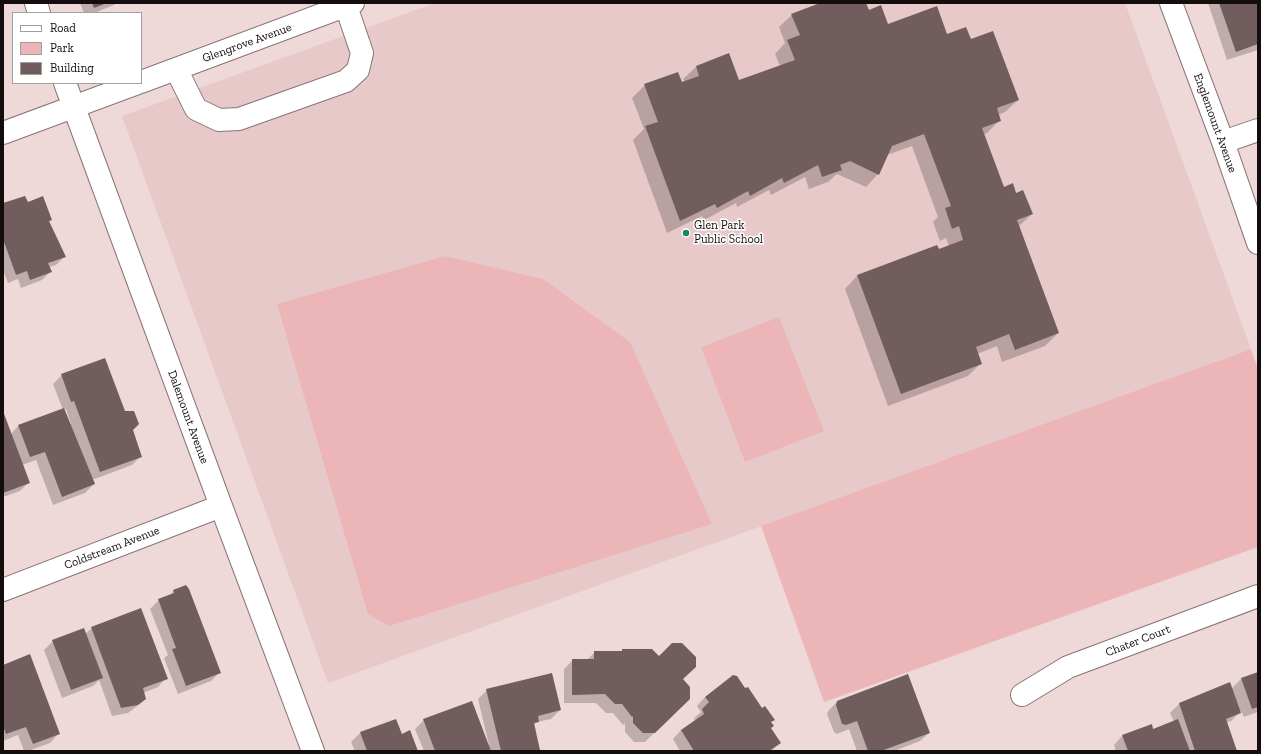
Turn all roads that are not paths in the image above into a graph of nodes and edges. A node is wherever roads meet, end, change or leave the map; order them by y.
1 (1171, 3) edge
2 (349, 4) edge
3 (176, 69) junction
4 (142, 82) edge
5 (65, 84) edge
6 (135, 84) edge
7 (74, 106) junction
8 (1258, 130) edge
9 (3, 133) edge
10 (1223, 142) junction
11 (1258, 243) edge
12 (220, 506) junction
13 (3, 590) edge
14 (1258, 596) edge
15 (1022, 695) dead end
16 (313, 751) edge

1 - 10 street, Englemount Avenue
2 - 3 street, Glengrove Avenue
2 - 3 street
3 - 4 street, Glengrove Avenue
5 - 7 street, Dalemount Avenue
6 - 7 street
7 - 9 street
7 - 12 street, Dalemount Avenue
8 - 10 street
10 - 11 street, Englemount Avenue
12 - 13 street, Coldstream Avenue
12 - 16 street, Dalemount Avenue
14 - 15 street, Chater Court

